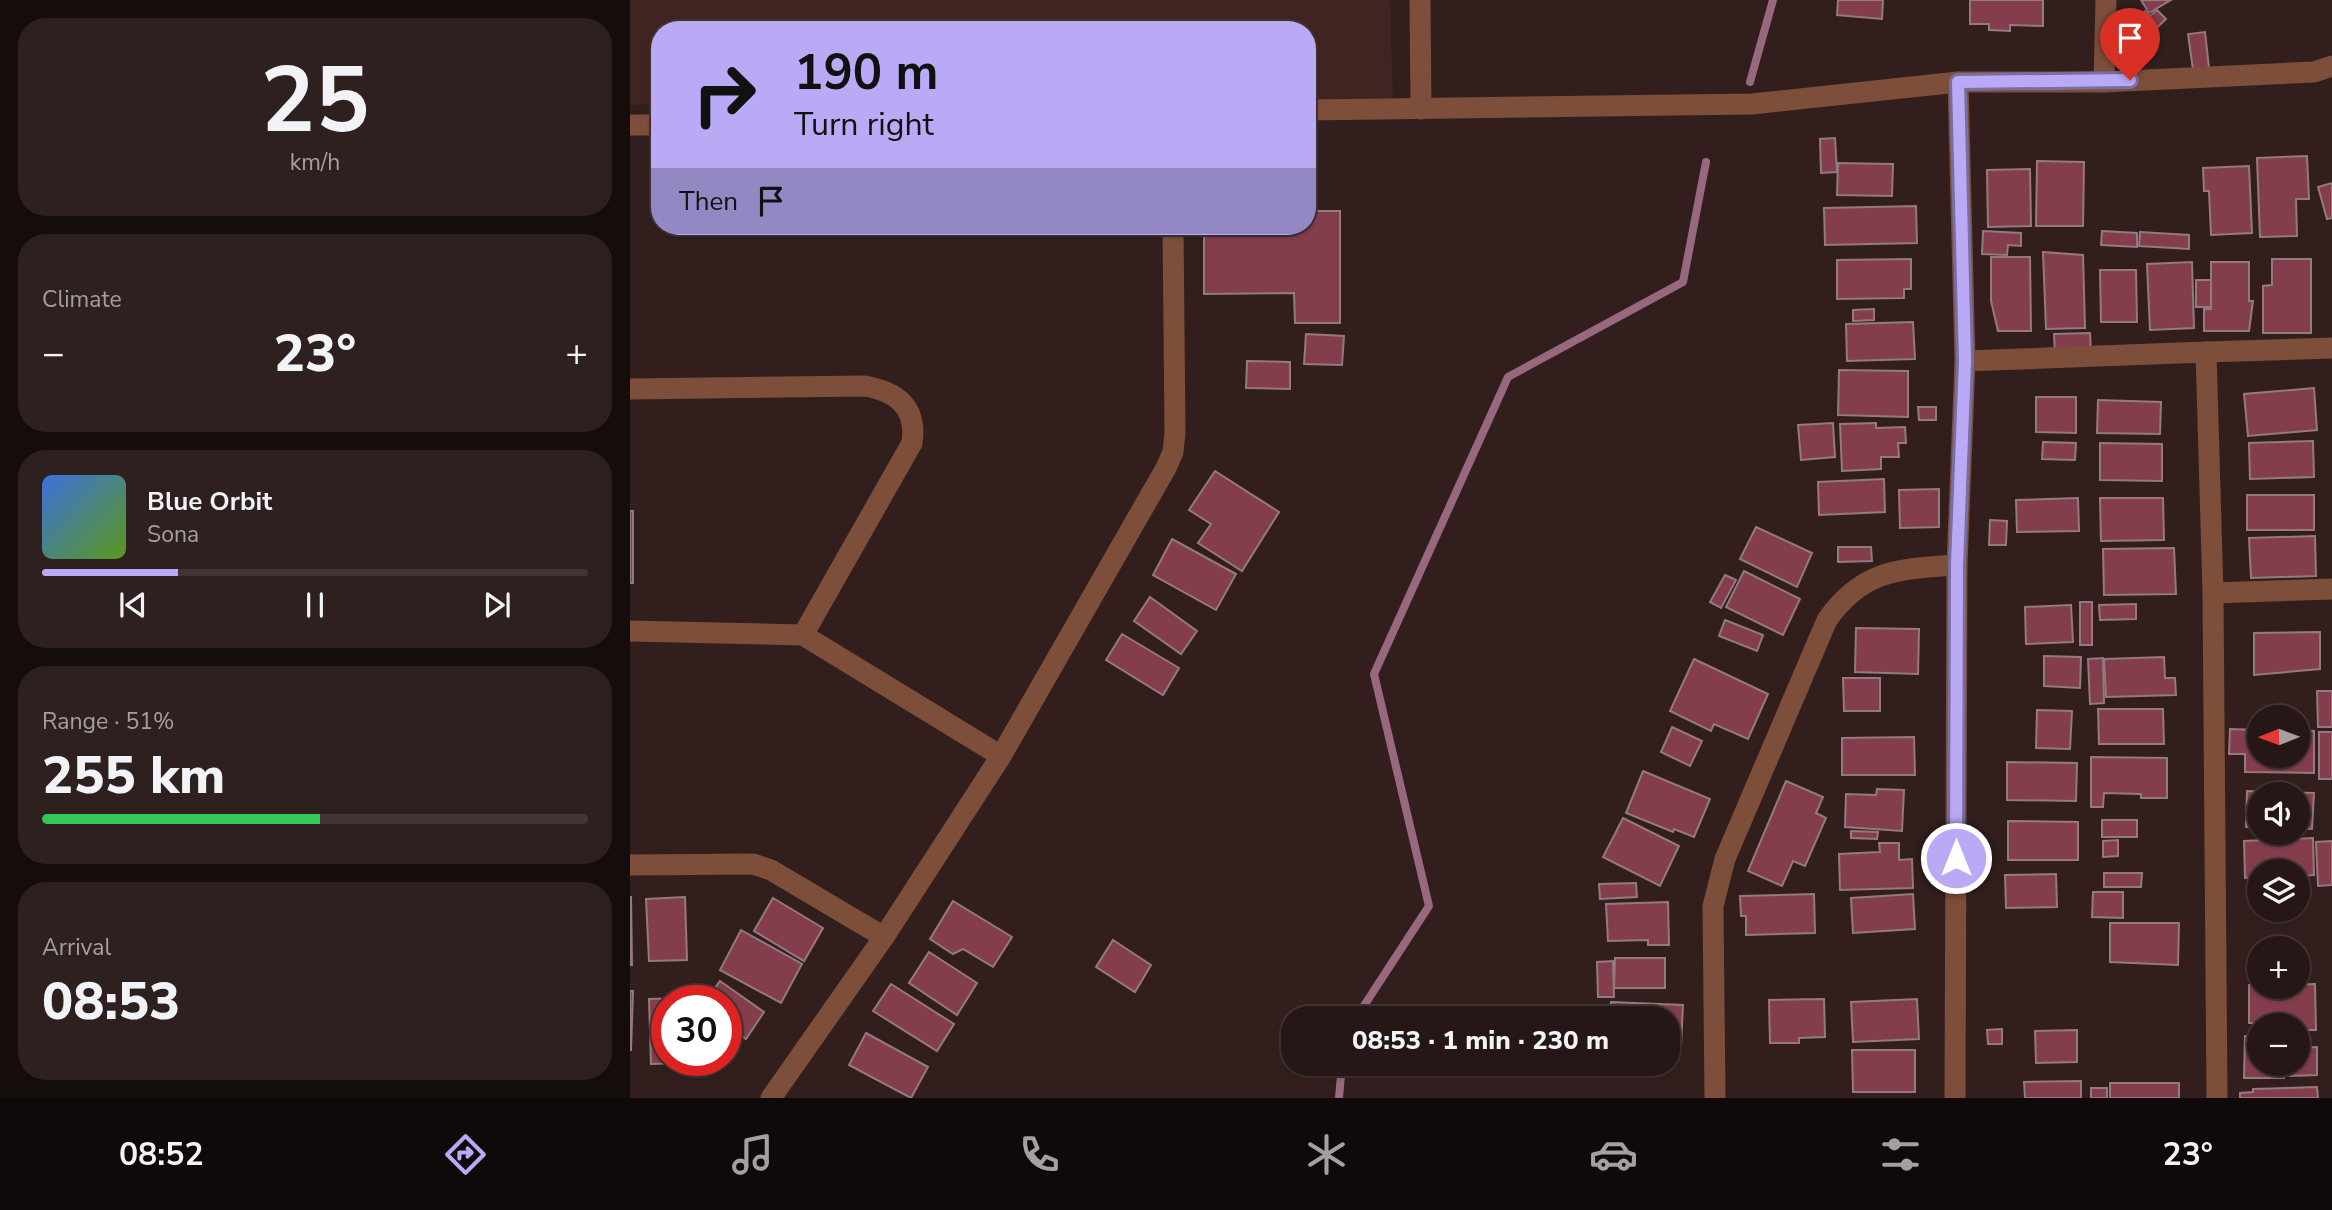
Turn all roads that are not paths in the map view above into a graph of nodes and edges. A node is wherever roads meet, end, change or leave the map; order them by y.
1 (1420, 0) edge
2 (2106, 0) edge
3 (2332, 66) edge
4 (1958, 82) junction
5 (2104, 82) junction
6 (1421, 109) junction
7 (1316, 110) edge
8 (630, 125) edge
9 (651, 125) edge
10 (1173, 235) edge
11 (2332, 348) edge
12 (2206, 352) junction
13 (1965, 361) junction
14 (630, 389) edge
15 (1957, 565) junction
16 (2332, 589) edge
17 (2213, 593) junction
18 (630, 631) edge
19 (803, 635) junction
20 (1000, 756) junction
21 (630, 865) edge
22 (884, 937) junction
23 (771, 1098) edge
24 (1715, 1098) edge
25 (1955, 1098) edge
26 (2217, 1098) edge

1 - 6 street
2 - 5 street
3 - 5 street
4 - 5 street
4 - 6 street
4 - 13 street
6 - 7 street
8 - 9 street
10 - 20 street
11 - 12 street
12 - 13 street
12 - 17 street
13 - 15 street
14 - 19 street
15 - 24 street
15 - 25 street
16 - 17 street
17 - 26 street
18 - 19 street
19 - 20 street
20 - 22 street
21 - 22 street
22 - 23 street

